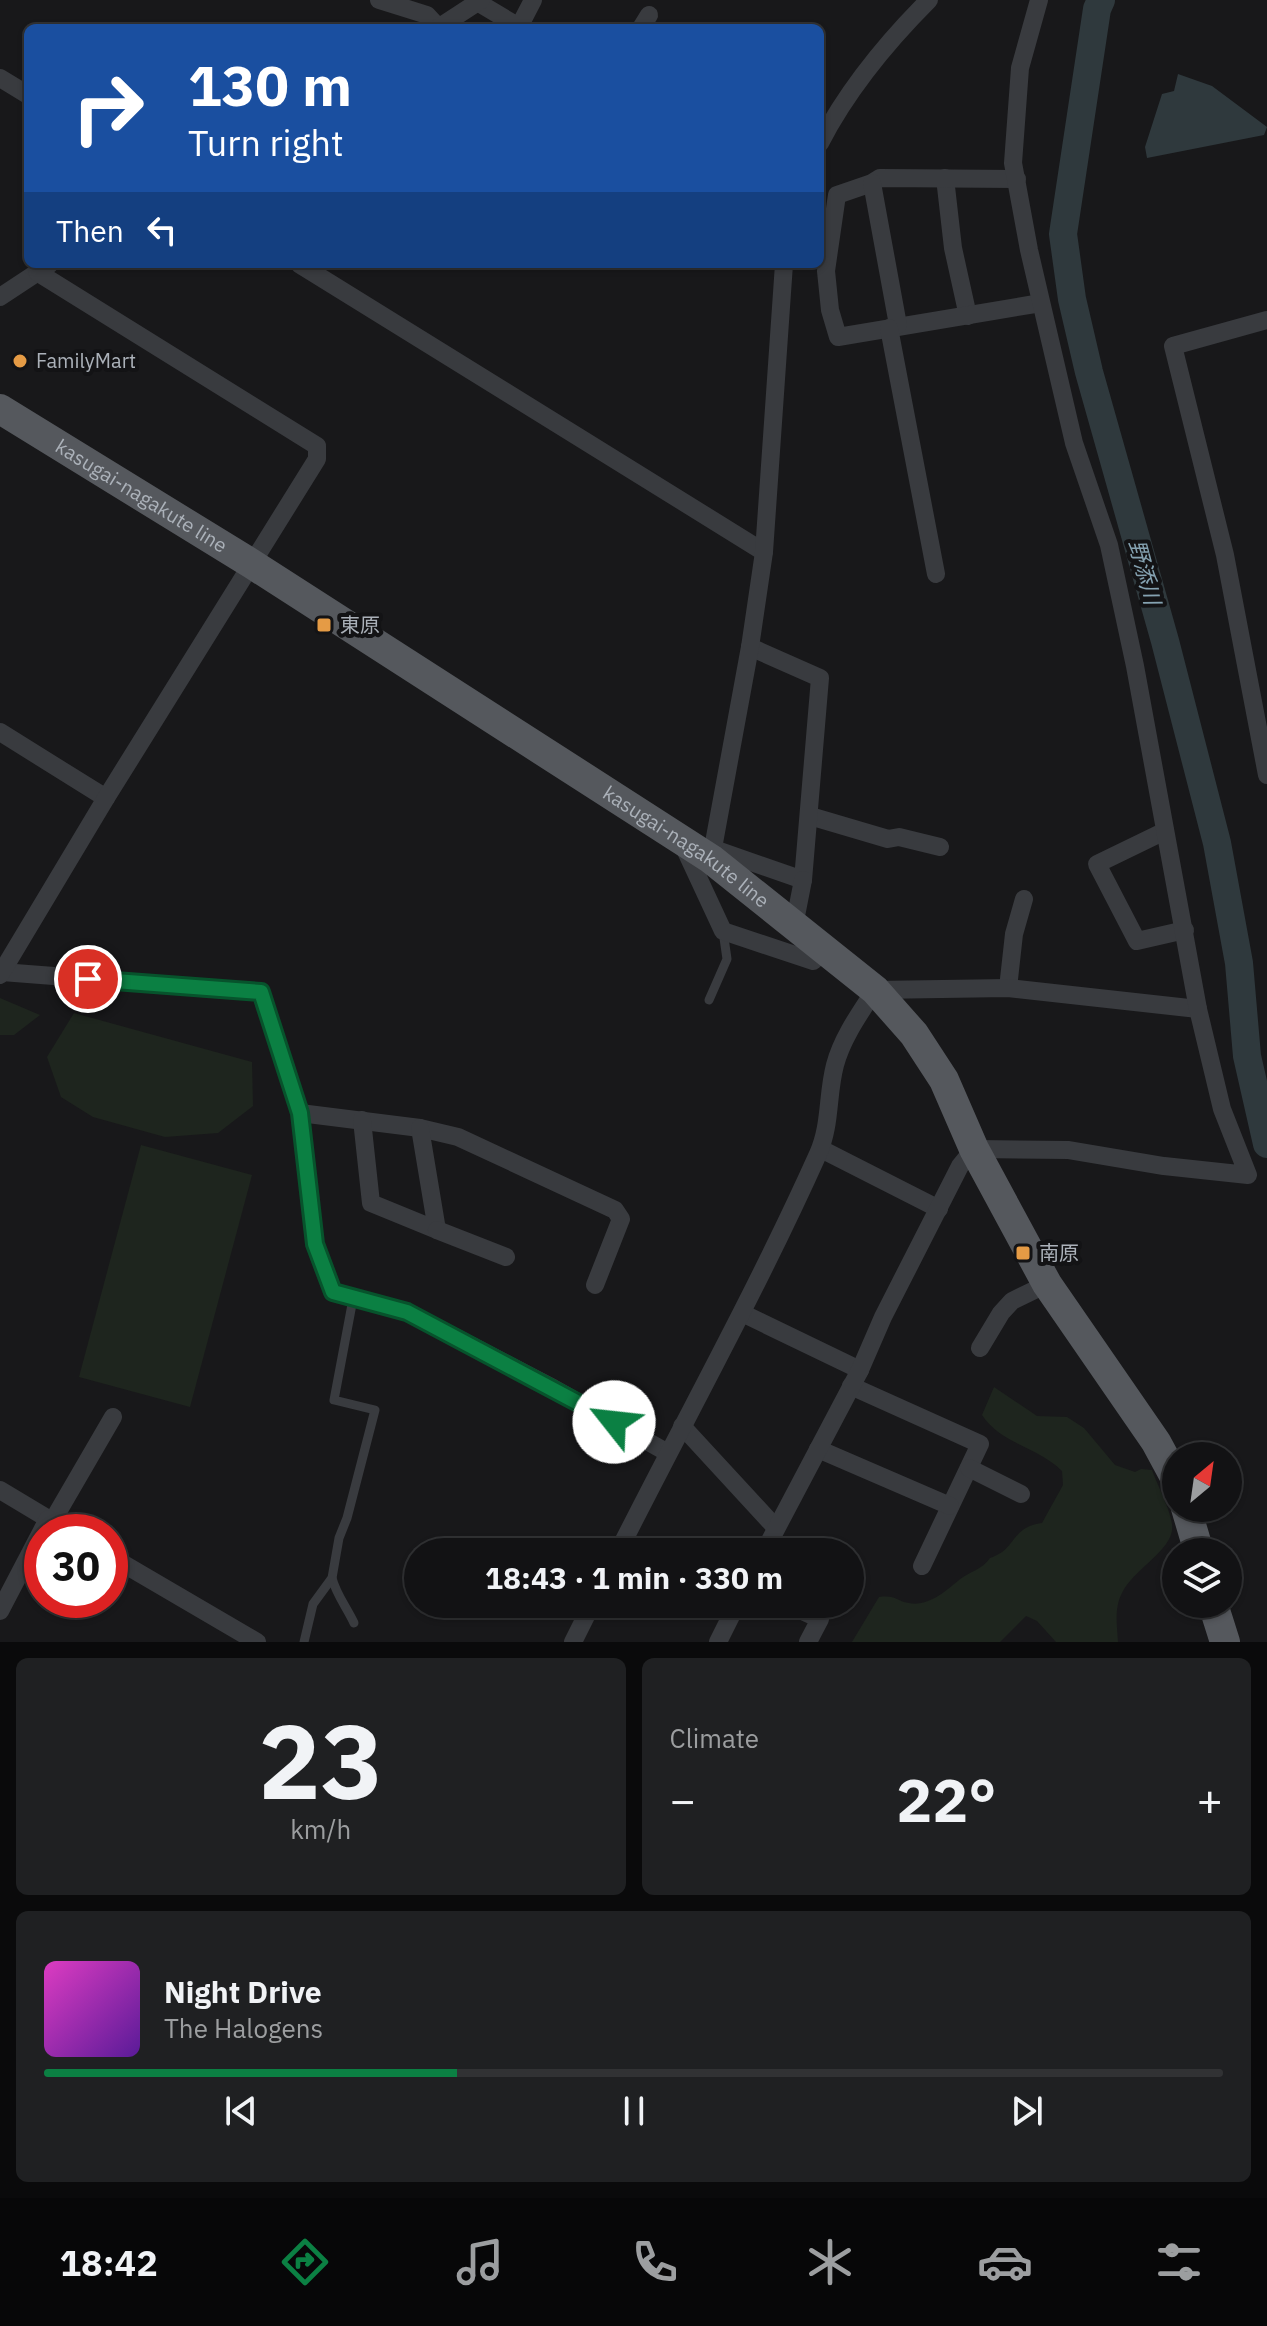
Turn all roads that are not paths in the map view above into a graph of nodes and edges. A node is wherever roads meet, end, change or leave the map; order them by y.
1 (379, 0) edge
2 (533, 0) edge
3 (929, 0) edge
4 (1039, 0) edge
5 (480, 2) edge
6 (435, 24) edge
7 (444, 24) edge
8 (514, 24) edge
9 (521, 24) edge
10 (0, 78) edge
11 (24, 93) edge
12 (824, 135) edge
13 (945, 178) junction
14 (1017, 179) junction
15 (872, 183) junction
16 (44, 268) edge
17 (305, 268) edge
18 (781, 268) edge
19 (0, 297) edge
20 (1041, 303) junction
21 (968, 316) junction
22 (1267, 320) edge
23 (894, 327) junction
24 (0, 409) edge
25 (764, 552) junction
26 (252, 564) junction
27 (936, 574) dead end
28 (750, 647) junction
29 (0, 732) edge
30 (1265, 754) edge
31 (1267, 775) edge
32 (106, 798) junction
33 (810, 816) junction
34 (1165, 831) junction
35 (680, 839) junction
36 (940, 847) dead end
37 (712, 854) junction
38 (803, 880) junction
39 (1024, 899) dead end
40 (794, 926) junction
41 (1185, 930) junction
42 (723, 931) junction
43 (825, 950) junction
44 (1, 974) edge
45 (1008, 988) junction
46 (875, 990) junction
47 (709, 1000) dead end
48 (1198, 1009) junction
49 (300, 1113) junction
50 (362, 1120) junction
51 (420, 1128) junction
52 (821, 1149) junction
53 (974, 1149) junction
54 (939, 1209) junction
55 (437, 1230) junction
56 (506, 1257) dead end
57 (1047, 1284) junction
58 (595, 1285) dead end
59 (353, 1299) junction
60 (742, 1313) junction
61 (980, 1348) dead end
62 (856, 1378) junction
63 (113, 1417) dead end
64 (682, 1426) junction
65 (818, 1449) junction
66 (668, 1453) junction
67 (1162, 1453) edge
68 (969, 1468) junction
69 (0, 1490) edge
70 (1021, 1494) dead end
71 (950, 1506) junction
72 (40, 1514) edge
73 (54, 1514) edge
74 (776, 1528) junction
75 (625, 1538) edge
76 (771, 1538) edge
77 (922, 1566) dead end
78 (24, 1567) edge
79 (128, 1567) edge
80 (332, 1578) junction
81 (0, 1611) edge
82 (585, 1618) edge
83 (730, 1618) edge
84 (818, 1618) edge
85 (1217, 1618) edge
86 (354, 1623) dead end
87 (252, 1641) edge
88 (304, 1642) edge
89 (573, 1642) edge
90 (718, 1642) edge
91 (808, 1642) edge
92 (1225, 1642) edge

1 - 6 street
2 - 9 street
3 - 12 street
4 - 14 street
5 - 7 street
5 - 8 street
10 - 11 street
13 - 14 street
13 - 15 street
13 - 21 street
14 - 20 street
15 - 23 street
15 - 23 street
16 - 19 street
16 - 26 street
17 - 25 street
18 - 25 street
20 - 21 street
20 - 34 street
21 - 23 street
22 - 30 street
23 - 27 street
24 - 26 main road, kasugai-nagakute line
25 - 28 street
26 - 32 street
26 - 35 main road, kasugai-nagakute line
28 - 33 street
28 - 37 street
29 - 32 street
30 - 31 street
32 - 44 street
33 - 36 street
33 - 38 street
34 - 41 street
34 - 41 street
35 - 37 main road, kasugai-nagakute line
35 - 42 street
37 - 38 street
37 - 40 main road, kasugai-nagakute line
38 - 40 street
39 - 45 street
40 - 43 main road, kasugai-nagakute line
41 - 48 street
42 - 43 street
42 - 47 lane
43 - 46 main road, kasugai-nagakute line
44 - 49 street
45 - 46 street
45 - 48 street
46 - 52 street
46 - 53 main road, kasugai-nagakute line
48 - 53 street
49 - 50 street
49 - 59 street
50 - 51 street
50 - 55 street
51 - 55 street
51 - 58 street
52 - 54 street
52 - 60 street
53 - 54 street
53 - 57 main road, kasugai-nagakute line
54 - 62 street
55 - 56 street
57 - 61 street
57 - 67 main road, kasugai-nagakute line
59 - 66 street
59 - 80 lane
60 - 62 street
60 - 64 street
62 - 65 street
62 - 68 street
63 - 73 street
64 - 66 street
64 - 74 street
65 - 71 street
65 - 74 street
66 - 75 street
68 - 70 street
68 - 71 street
69 - 72 street
71 - 77 street
74 - 76 street
78 - 81 street
79 - 87 street
80 - 86 lane
80 - 88 lane
82 - 89 street
83 - 90 street
84 - 91 street
85 - 92 main road

